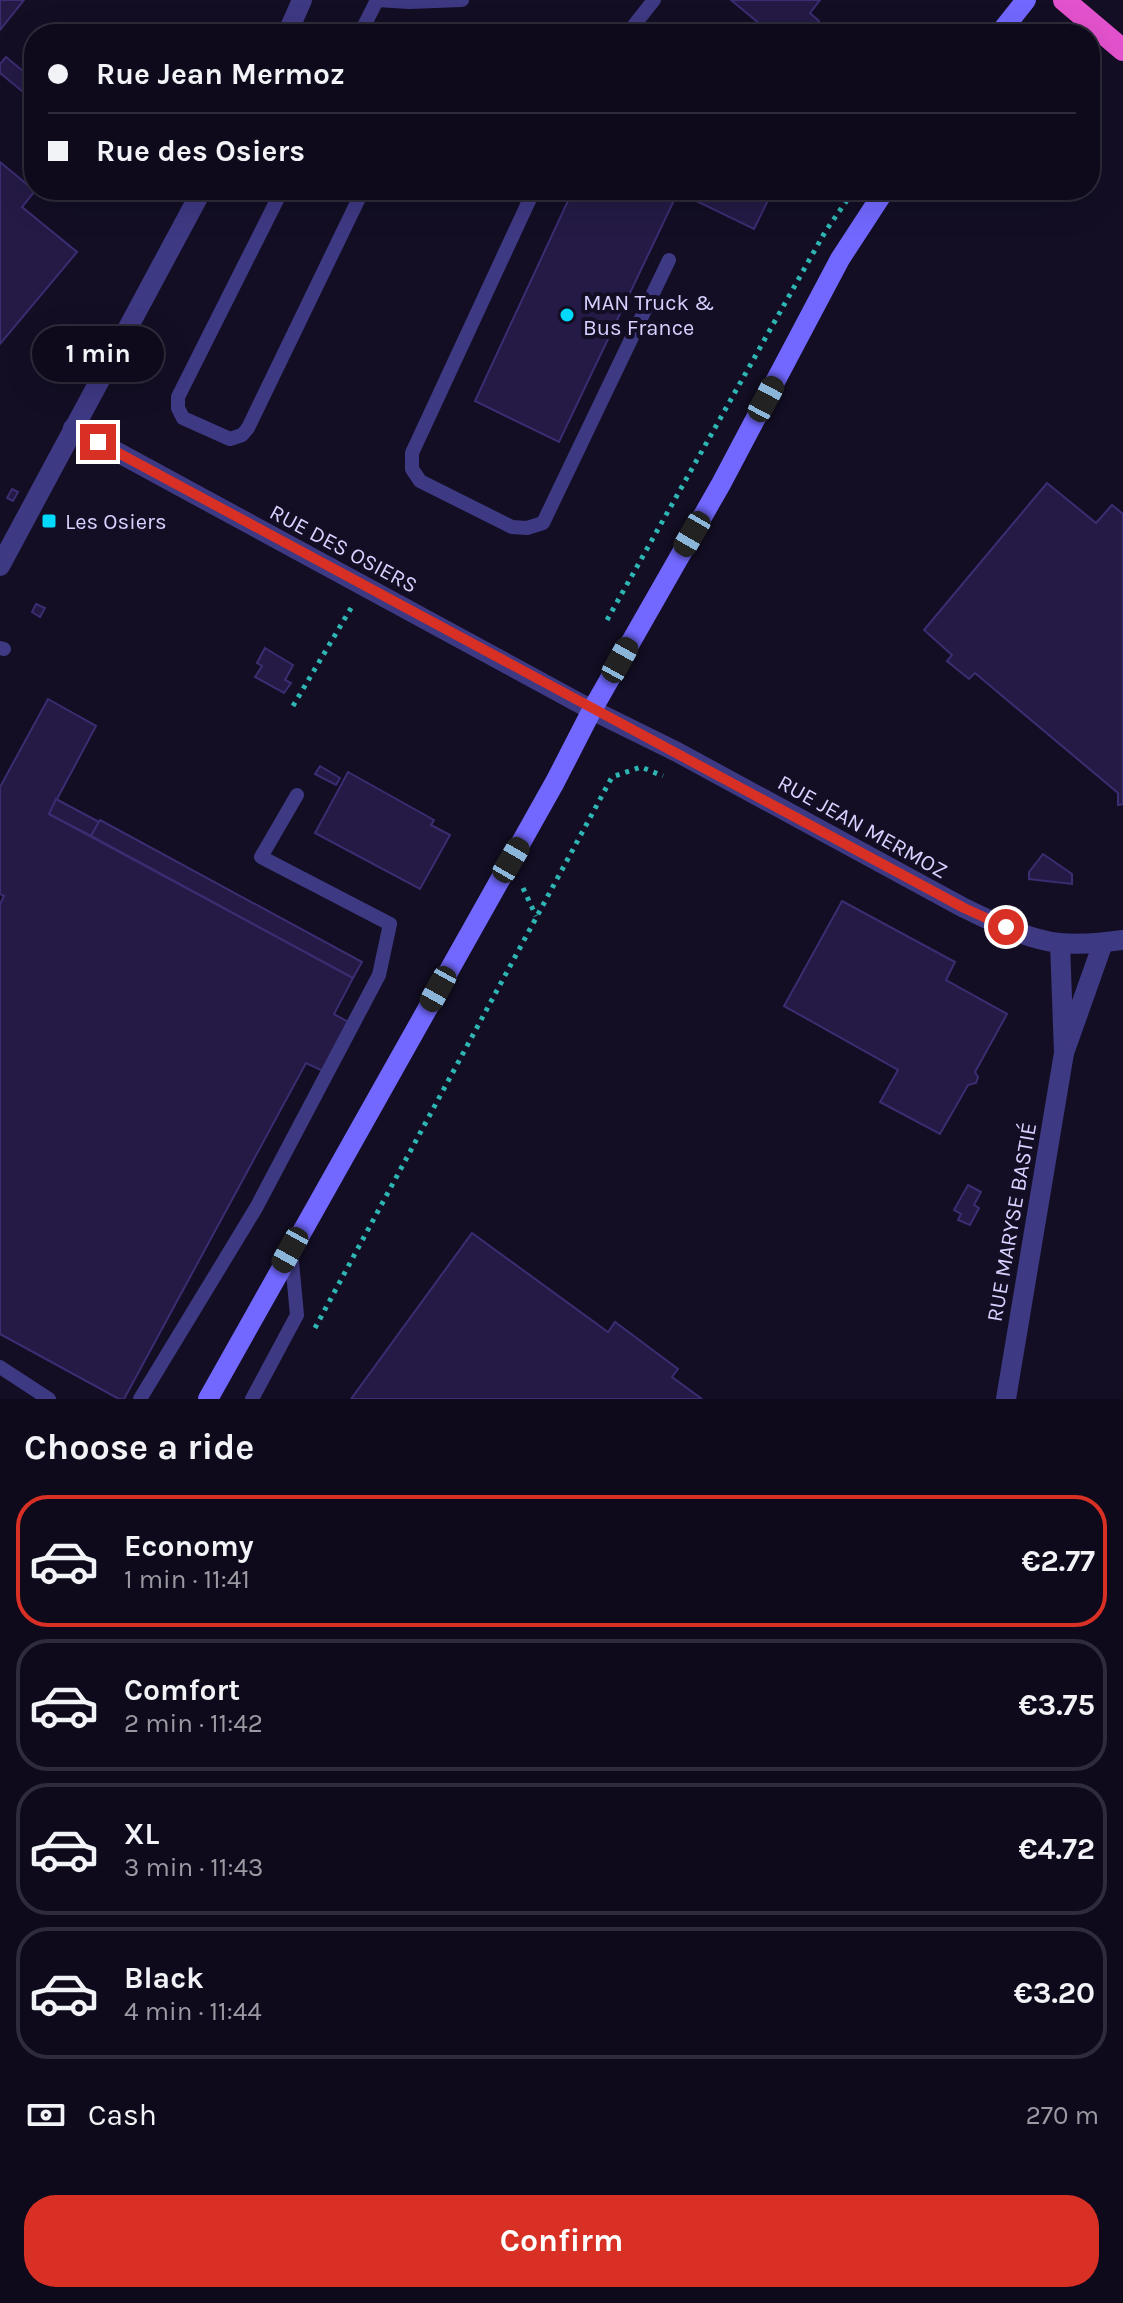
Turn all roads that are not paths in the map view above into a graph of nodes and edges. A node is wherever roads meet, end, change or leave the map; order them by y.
1 (302, 0) edge
2 (377, 0) edge
3 (462, 0) edge
4 (654, 0) edge
5 (1064, 0) edge
6 (1020, 7) edge
7 (291, 24) edge
8 (365, 24) edge
9 (635, 24) edge
10 (1007, 24) edge
11 (1092, 24) edge
12 (1100, 31) edge
13 (1123, 50) edge
14 (197, 200) edge
15 (277, 200) edge
16 (358, 200) edge
17 (529, 200) edge
18 (878, 200) edge
19 (669, 260) dead end
20 (73, 428) junction
21 (0, 566) edge
22 (592, 710) junction
23 (297, 795) dead end
24 (1113, 942) edge
25 (1060, 943) junction
26 (1064, 1053) junction
27 (290, 1250) junction
28 (0, 1367) edge
29 (49, 1399) edge
30 (140, 1399) edge
31 (208, 1399) edge
32 (252, 1399) edge
33 (1006, 1399) edge

1 - 7 street
2 - 3 lane
2 - 8 lane
4 - 9 lane
5 - 11 highway
6 - 10 main road
12 - 13 highway
14 - 20 street
15 - 16 lane
17 - 19 lane
18 - 22 main road
20 - 21 street
20 - 22 street, RUE DES OSIERS
22 - 25 street, RUE JEAN MERMOZ
22 - 27 main road
23 - 30 lane
24 - 25 street, RUE JEAN MERMOZ
24 - 26 street, RUE MARYSE BASTIÉ
25 - 26 street, RUE MARYSE BASTIÉ
26 - 33 street, RUE MARYSE BASTIÉ
27 - 31 main road
27 - 32 lane
28 - 29 lane

